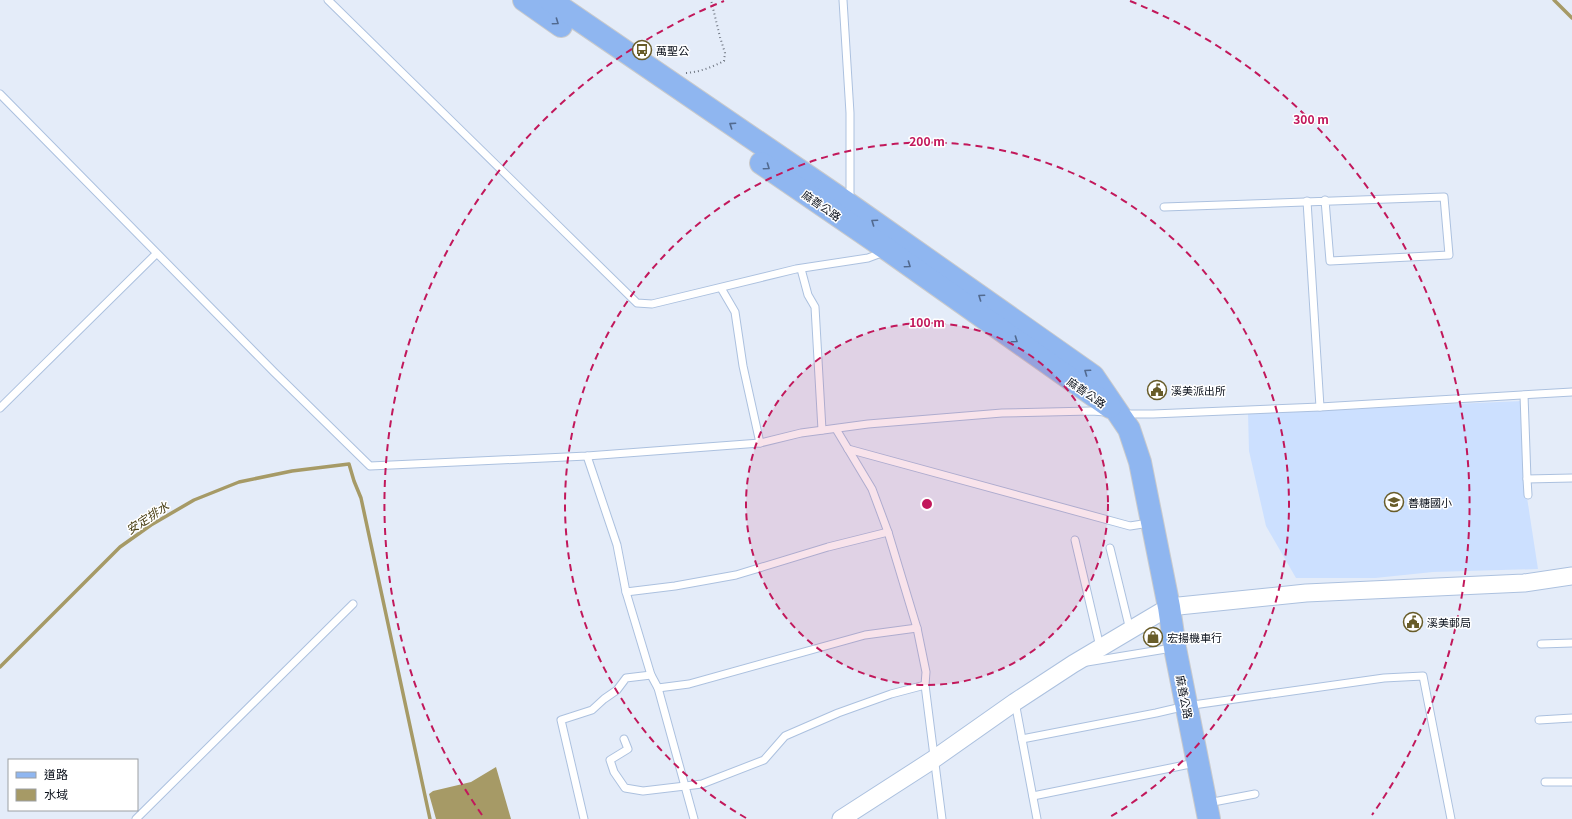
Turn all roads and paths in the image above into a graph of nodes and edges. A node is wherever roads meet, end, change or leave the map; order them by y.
1 (328, 0) edge
2 (524, 0) edge
3 (550, 0) edge
4 (711, 0) edge
5 (843, 0) edge
6 (660, 76) junction
7 (0, 94) edge
8 (1325, 200) junction
9 (1307, 201) junction
10 (850, 205) junction
11 (1164, 207) dead end
12 (892, 244) junction
13 (156, 254) junction
14 (801, 269) junction
15 (721, 288) junction
16 (1572, 392) edge
17 (1524, 395) junction
18 (1320, 407) junction
19 (0, 408) edge
20 (1119, 413) junction
21 (836, 429) junction
22 (822, 430) junction
23 (760, 443) junction
24 (848, 449) junction
25 (587, 456) junction
26 (1528, 478) junction
27 (1572, 478) edge
28 (1528, 494) dead end
29 (1152, 522) junction
30 (888, 532) junction
31 (1075, 540) dead end
32 (1110, 548) dead end
33 (1572, 576) edge
34 (626, 592) junction
35 (353, 604) dead end
36 (1169, 606) junction
37 (917, 628) junction
38 (1130, 630) junction
39 (1572, 643) edge
40 (1541, 644) dead end
41 (1100, 647) junction
42 (1175, 648) junction
43 (1073, 664) junction
44 (651, 675) junction
45 (926, 685) junction
46 (658, 688) junction
47 (1015, 702) junction
48 (1186, 706) junction
49 (1572, 718) edge
50 (1539, 720) dead end
51 (624, 738) dead end
52 (1022, 739) junction
53 (934, 759) junction
54 (1197, 762) junction
55 (1545, 782) dead end
56 (1572, 782) edge
57 (685, 787) junction
58 (1255, 794) dead end
59 (1033, 796) junction
60 (1207, 811) edge
61 (136, 819) edge
62 (584, 819) edge
63 (694, 819) edge
64 (841, 819) edge
65 (942, 819) edge
66 (1037, 819) edge
67 (1450, 819) edge

1 - 15 lane
2 -> 12 main road, 麻善公路
3 - 6 main road, 麻善公路
4 - 6 path
5 - 10 lane
10 -> 6 main road, 麻善公路
7 - 13 lane
8 - 8 lane
8 - 9 lane
9 - 11 lane
9 - 18 lane
12 -> 10 main road, 麻善公路
12 - 14 lane
12 - 20 main road, 麻善公路
13 - 19 lane
13 - 25 lane
14 - 15 lane
14 - 22 lane
15 - 23 lane
16 - 17 lane
17 - 18 lane
17 - 26 lane
18 - 20 lane
20 - 21 lane
20 - 29 main road, 麻善公路
21 - 22 lane
21 - 24 lane
22 - 23 lane
23 - 25 lane
24 - 29 lane
24 - 30 lane
25 - 34 lane
26 - 27 lane
26 - 28 lane
29 - 36 main road, 麻善公路
30 - 34 lane
30 - 37 lane
31 - 41 lane
32 - 38 lane
33 - 36 street
34 - 44 lane
35 - 61 lane
36 - 38 street
36 - 42 main road, 麻善公路
37 - 45 lane
37 - 46 lane
38 - 41 street
39 - 40 lane
41 - 43 street
42 - 43 lane
42 - 48 main road, 麻善公路
43 - 47 street
44 - 46 lane
44 - 62 lane
45 - 53 lane
45 - 57 lane
46 - 57 lane
47 - 52 lane
47 - 53 street
48 - 52 lane
48 - 54 main road, 麻善公路
48 - 67 lane
49 - 50 lane
51 - 57 lane
52 - 59 lane
53 - 64 street
53 - 65 lane
54 - 59 lane
54 - 60 main road, 麻善公路
55 - 56 lane
57 - 63 lane
58 - 60 lane
59 - 66 lane

